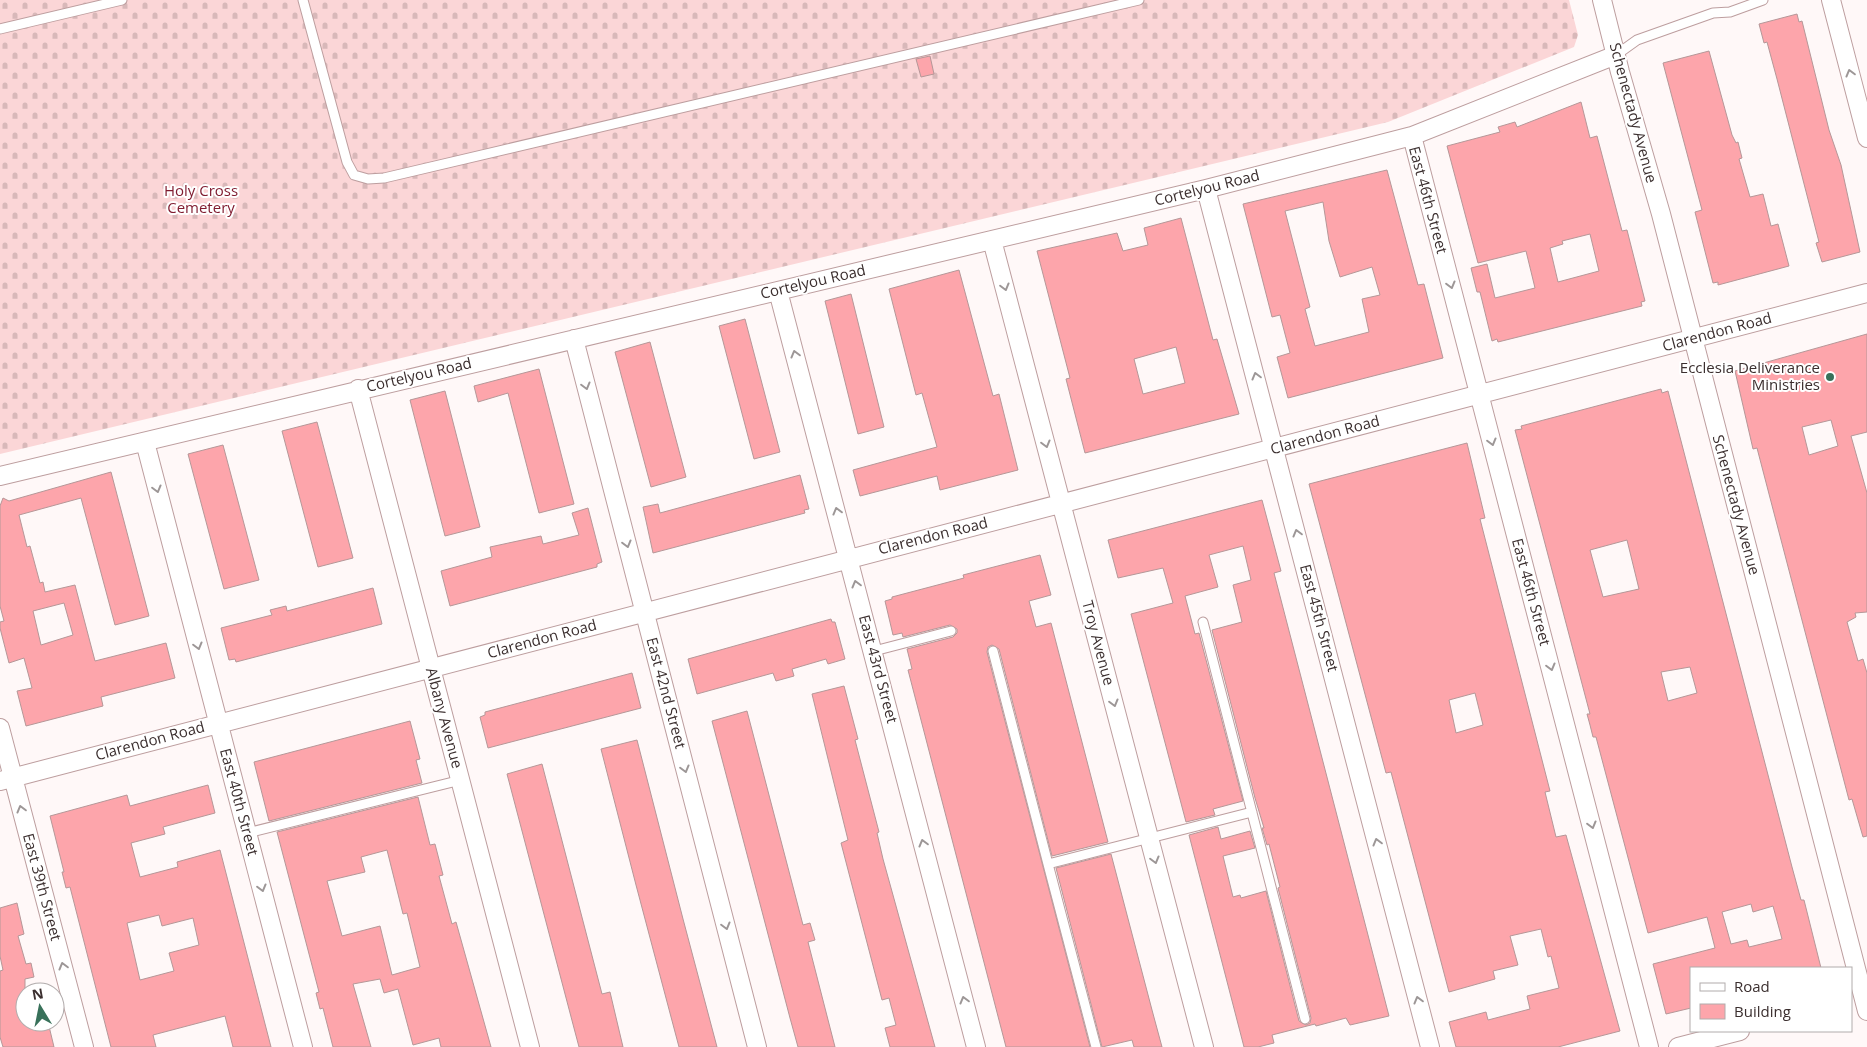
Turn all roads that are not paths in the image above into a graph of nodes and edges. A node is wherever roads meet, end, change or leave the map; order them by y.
1 (122, 0) edge
2 (303, 0) edge
3 (1139, 0) edge
4 (1602, 0) edge
5 (1763, 0) edge
6 (1831, 0) edge
7 (0, 29) edge
8 (1616, 55) junction
9 (1863, 107) edge
10 (1412, 136) junction
11 (1867, 138) edge
12 (1206, 189) junction
13 (992, 240) junction
14 (778, 291) junction
15 (1867, 293) edge
16 (574, 339) junction
17 (1692, 339) junction
18 (358, 389) junction
19 (1480, 394) junction
20 (145, 442) junction
21 (1275, 448) junction
22 (0, 476) edge
23 (1062, 503) junction
24 (850, 558) junction
25 (644, 612) junction
26 (1203, 622) dead end
27 (951, 631) dead end
28 (874, 651) junction
29 (993, 651) dead end
30 (432, 668) junction
31 (218, 723) junction
32 (0, 728) edge
33 (6, 779) edge
34 (460, 780) junction
35 (1252, 812) junction
36 (248, 833) junction
37 (1149, 839) junction
38 (1048, 864) junction
39 (1862, 1002) edge
40 (1305, 1019) dead end
41 (1736, 1032) edge
42 (84, 1047) edge
43 (303, 1047) edge
44 (530, 1047) edge
45 (757, 1047) edge
46 (976, 1047) edge
47 (1096, 1047) edge
48 (1204, 1047) edge
49 (1430, 1047) edge
50 (1649, 1047) edge
51 (1678, 1047) edge

1 - 7 lane
2 - 3 lane
4 - 8 street, Schenectady Avenue
5 - 8 lane
9 -> 6 street
8 - 10 street, Cortelyou Road
8 - 17 street, Schenectady Avenue
9 - 11 street
10 - 12 street, Cortelyou Road
10 -> 19 street, East 46th Street
12 - 13 street, Cortelyou Road
21 -> 12 street, East 45th Street
13 - 14 street, Cortelyou Road
13 -> 23 street, Troy Avenue
14 - 16 street, Cortelyou Road
24 -> 14 street, East 43rd Street
15 - 17 street, Clarendon Road
16 - 18 street, Cortelyou Road
16 -> 25 street, East 42nd Street
17 - 19 street, Clarendon Road
17 - 39 street, Schenectady Avenue
18 - 20 street, Cortelyou Road
18 - 30 street, Albany Avenue
19 - 21 street, Clarendon Road
19 -> 50 street, East 46th Street
20 - 22 street, Cortelyou Road
20 -> 31 street, East 40th Street
21 - 23 street, Clarendon Road
49 -> 21 street, East 45th Street
23 - 24 street, Clarendon Road
23 -> 37 street, Troy Avenue
24 - 25 street, Clarendon Road
28 -> 24 street, East 43rd Street
25 - 30 street, Clarendon Road
25 -> 45 street, East 42nd Street
26 - 35 lane
27 - 28 lane
46 -> 28 street, East 43rd Street
29 - 38 lane
30 - 31 street, Clarendon Road
30 - 34 street, Albany Avenue
31 - 33 street, Clarendon Road
31 - 36 street, East 40th Street
32 - 33 street, East 39th Street
42 -> 33 street, East 39th Street
34 - 36 lane
34 - 44 street, Albany Avenue
35 - 37 lane
35 - 40 lane
36 -> 43 street, East 40th Street
37 - 38 lane
37 -> 48 street, Troy Avenue
38 - 47 lane
41 - 51 street

